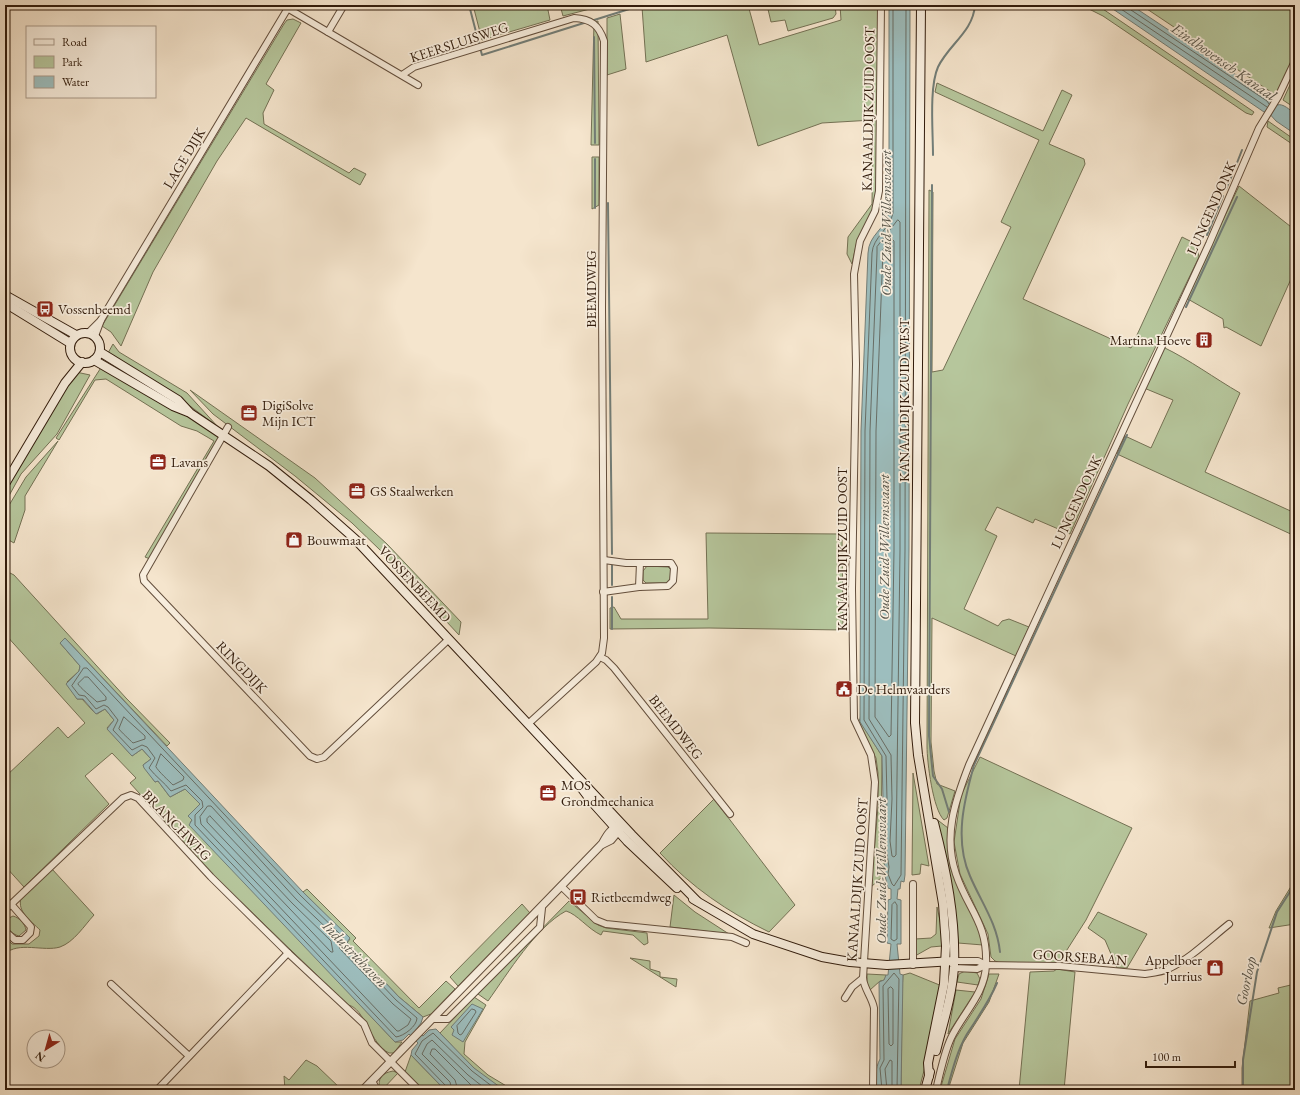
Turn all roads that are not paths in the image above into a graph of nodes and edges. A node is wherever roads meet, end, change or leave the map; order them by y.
1 (344, 5) edge
2 (881, 5) edge
3 (921, 5) edge
4 (285, 7) edge
5 (593, 22) joint
6 (328, 32) junction
7 (1295, 61) edge
8 (402, 75) junction
9 (418, 85) dead end
10 (5, 295) edge
11 (5, 303) edge
12 (92, 334) junction
13 (76, 335) junction
14 (70, 343) junction
15 (100, 352) junction
16 (73, 358) junction
17 (94, 360) junction
18 (82, 362) junction
19 (65, 383) junction
20 (190, 413) junction
21 (228, 427) dead end
22 (224, 435) junction
23 (5, 484) edge
24 (604, 560) junction
25 (640, 563) junction
26 (639, 587) junction
27 (603, 592) junction
28 (449, 639) junction
29 (600, 657) junction
30 (528, 724) junction
31 (730, 814) dead end
32 (619, 828) junction
33 (912, 884) dead end
34 (562, 887) junction
35 (11, 904) junction
36 (542, 908) junction
37 (5, 910) edge
38 (1229, 924) dead end
39 (5, 931) edge
40 (746, 943) dead end
41 (288, 953) junction
42 (863, 964) junction
43 (913, 965) junction
44 (950, 965) junction
45 (986, 965) junction
46 (863, 978) junction
47 (111, 984) dead end
48 (465, 985) junction
49 (474, 993) junction
50 (845, 998) dead end
51 (432, 1019) junction
52 (189, 1056) junction
53 (391, 1062) junction
54 (372, 1081) junction
55 (157, 1090) edge
56 (363, 1090) edge
57 (377, 1090) edge
58 (419, 1090) edge
59 (873, 1090) edge
60 (924, 1090) edge
61 (936, 1090) edge

1 - 6 street
2 - 42 street, KANAALDIJK ZUID OOST
3 - 44 main road, KANAALDIJK ZUID WEST
4 - 6 street
4 - 12 street, LAGE DIJK
5 - 8 street, KEERSLUISWEG
5 - 24 street, BEEMDWEG
6 - 8 street
7 - 45 street, LUNGENDONK
8 - 9 street
10 - 13 main road
11 - 14 main road
12 - 13 main road
12 - 15 main road
13 - 14 main road
14 - 16 main road
15 - 17 main road
15 - 20 main road, VOSSENBEEMD
16 - 18 main road
16 - 19 main road
17 - 18 main road
17 - 20 main road, VOSSENBEEMD
18 - 19 main road
19 - 23 main road
20 - 22 main road, VOSSENBEEMD
21 - 22 street
22 - 28 main road, VOSSENBEEMD
22 - 28 street, RINGDIJK
24 - 25 street
24 - 27 street, BEEMDWEG
25 - 26 street
25 - 26 street
26 - 27 street
27 - 29 street, BEEMDWEG
28 - 30 main road, VOSSENBEEMD
29 - 30 street
29 - 31 street, BEEMDWEG
30 - 32 main road, VOSSENBEEMD
32 - 34 street
32 - 42 main road, VOSSENBEEMD
33 - 43 street
34 - 36 street
34 - 40 street
35 - 37 street, BRANCHWEG
35 - 39 street
35 - 41 street, BRANCHWEG
36 - 48 street
36 - 49 street
38 - 45 street, GOORSEBAAN
41 - 52 street
41 - 53 street
42 - 43 main road, VOSSENBEEMD
42 - 46 street, KANAALDIJK ZUID OOST
43 - 44 main road, VOSSENBEEMD
44 - 45 street, GOORSEBAAN
44 - 60 main road, KANAALDIJK ZUID WEST
45 - 61 street
46 - 50 street
46 - 59 street, KANAALDIJK ZUID OOST
47 - 52 street
48 - 49 street
48 - 51 street
49 - 51 street
51 - 53 street
52 - 55 street
53 - 54 street
53 - 58 street
54 - 56 street
54 - 57 street

